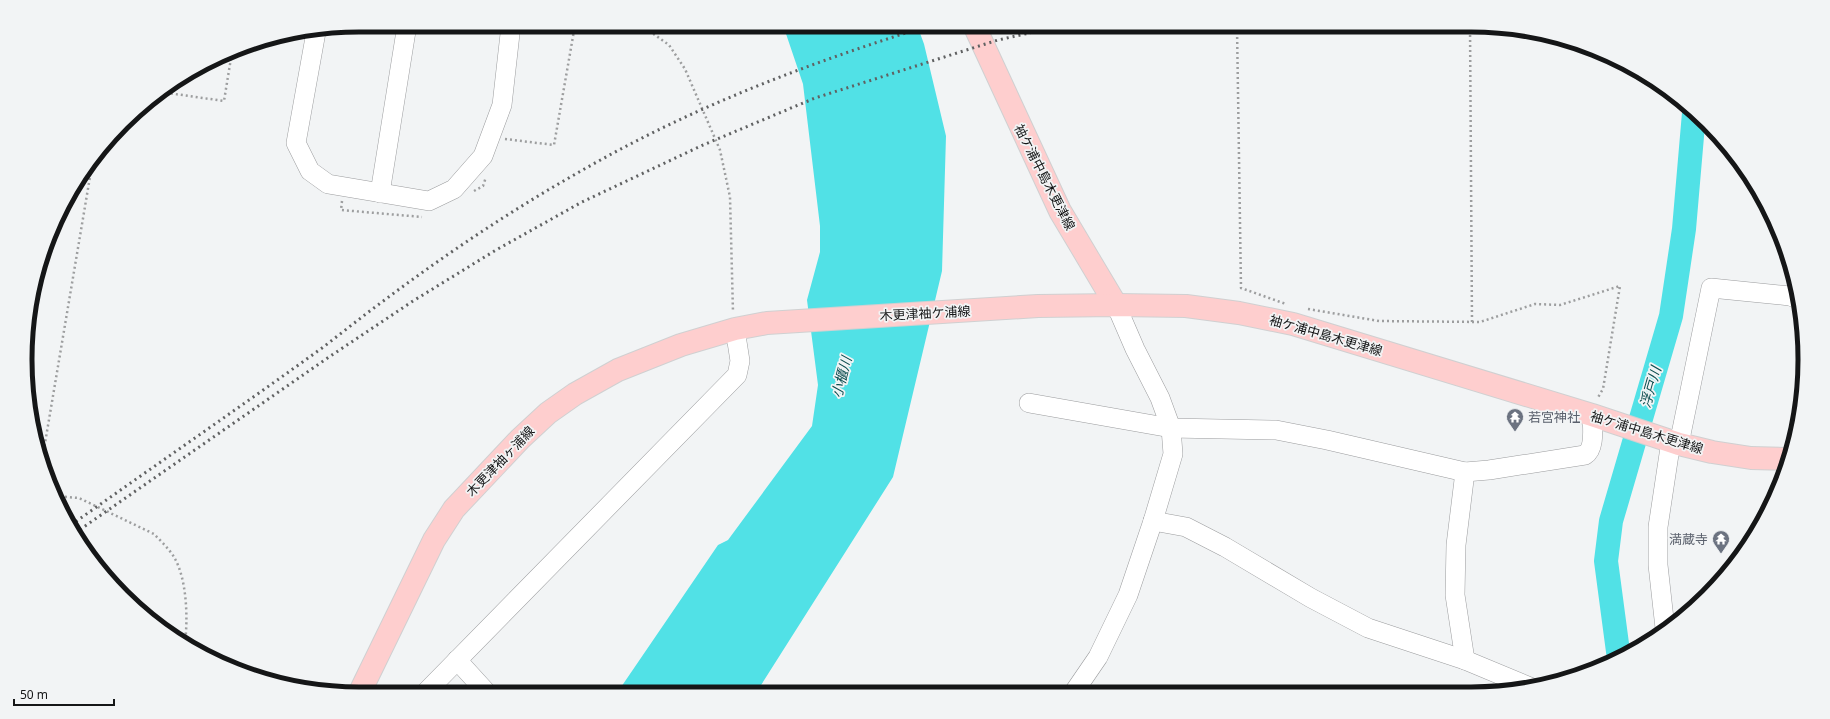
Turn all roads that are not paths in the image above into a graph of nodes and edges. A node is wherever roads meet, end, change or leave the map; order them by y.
1 (406, 32) edge
2 (510, 32) edge
3 (977, 32) edge
4 (315, 35) edge
5 (380, 193) junction
6 (1792, 297) edge
7 (1116, 305) junction
8 (735, 328) junction
9 (1029, 403) dead end
10 (1592, 415) junction
11 (1171, 428) junction
12 (1671, 441) junction
13 (1783, 459) edge
14 (1465, 472) junction
15 (1153, 521) junction
16 (1664, 623) edge
17 (457, 660) junction
18 (1465, 660) junction
19 (1522, 683) edge
20 (362, 687) edge
21 (431, 687) edge
22 (482, 687) edge
23 (1077, 687) edge

1 - 5 street
2 - 5 street
3 - 7 main road, 袖ケ浦中島木更津線
4 - 5 street
6 - 12 street
7 - 8 main road, 木更津袖ケ浦線
7 - 10 main road, 袖ケ浦中島木更津線
7 - 11 street
8 - 17 street
8 - 20 main road, 木更津袖ヶ浦線
9 - 11 street
10 - 12 main road, 袖ケ浦中島木更津線
10 - 14 street
11 - 14 street
11 - 15 street
12 - 13 main road, 袖ケ浦中島木更津線
12 - 16 street
14 - 18 street
15 - 18 street
15 - 23 street
17 - 21 street
17 - 22 street
18 - 19 street

